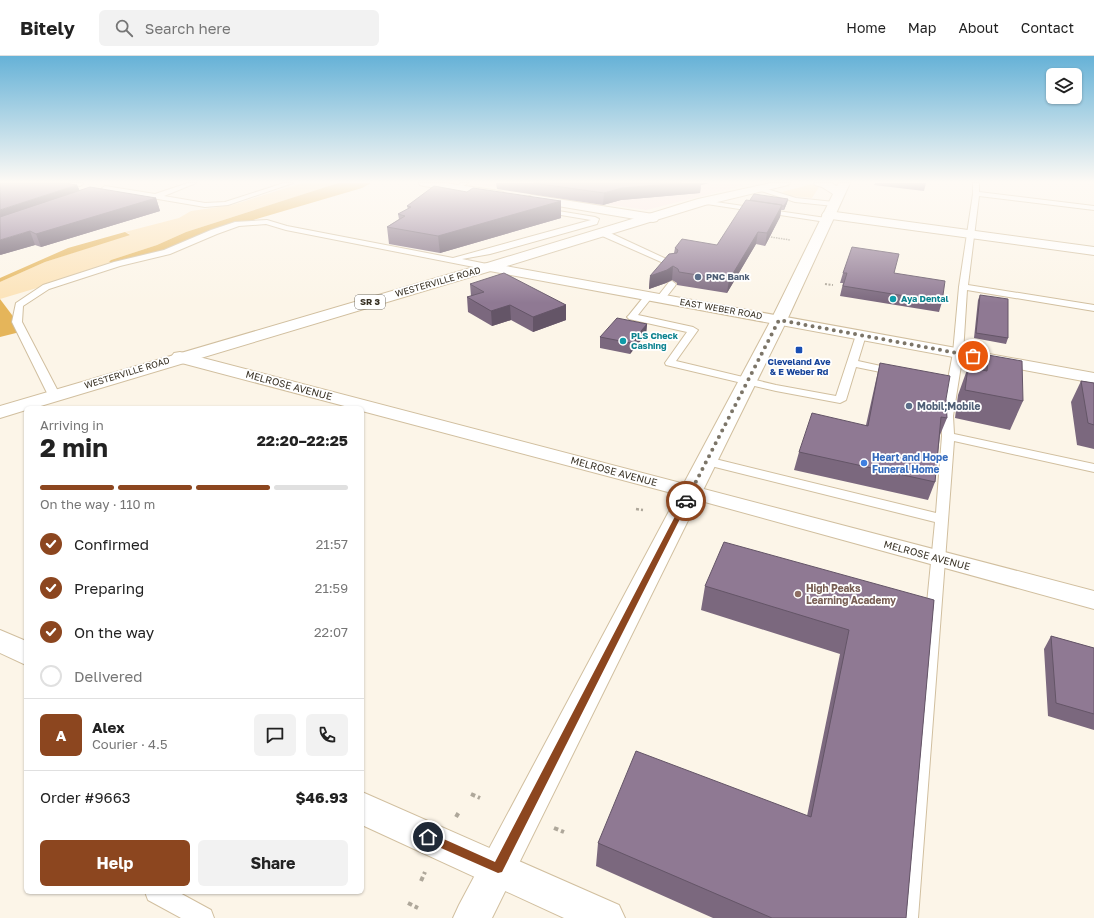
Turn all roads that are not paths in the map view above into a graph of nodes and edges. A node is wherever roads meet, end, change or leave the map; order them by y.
1 (244, 223) edge
2 (271, 223) edge
3 (589, 223) edge
4 (636, 223) edge
5 (824, 223) edge
6 (923, 223) edge
7 (972, 223) edge
8 (603, 233) junction
9 (970, 234) junction
10 (541, 236) junction
11 (561, 246) junction
12 (1094, 251) edge
13 (487, 252) junction
14 (451, 260) junction
15 (508, 262) junction
16 (671, 263) edge
17 (490, 267) junction
18 (672, 284) edge
19 (963, 287) junction
20 (655, 297) junction
21 (1094, 308) edge
22 (779, 320) junction
23 (861, 335) junction
24 (958, 353) junction
25 (180, 357) junction
26 (851, 364) junction
27 (906, 374) edge
28 (1094, 378) edge
29 (748, 382) junction
30 (54, 395) junction
31 (0, 412) edge
32 (948, 436) junction
33 (707, 461) junction
34 (1094, 468) edge
35 (691, 491) junction
36 (942, 519) junction
37 (938, 558) junction
38 (1094, 600) edge
39 (0, 641) edge
40 (24, 653) edge
41 (364, 809) edge
42 (498, 868) junction
43 (160, 894) edge
44 (203, 918) edge
45 (472, 918) edge
46 (606, 918) edge
47 (907, 918) edge

1 - 30 lane
2 - 14 lane
3 - 10 lane
4 - 8 street, WESTERVILLE ROAD / SR 3
5 - 22 street
6 - 9 street
7 - 9 lane
8 - 11 street, WESTERVILLE ROAD / SR 3
8 - 16 lane
9 - 12 street
9 - 19 lane
10 - 11 lane
10 - 13 lane
11 - 15 street, WESTERVILLE ROAD / SR 3
13 - 14 lane
13 - 15 lane
14 - 17 lane
15 - 17 street, WESTERVILLE ROAD / SR 3
17 - 20 street, EAST WEBER ROAD
17 - 25 street, WESTERVILLE ROAD / SR 3
18 - 20 lane
19 - 21 lane
19 - 24 lane
20 - 22 street, EAST WEBER ROAD
20 - 29 lane
22 - 23 street, EAST WEBER ROAD
22 - 29 street
23 - 24 street, EAST WEBER ROAD
23 - 26 lane
24 - 28 street, EAST WEBER ROAD
24 - 32 lane
25 - 30 street, WESTERVILLE ROAD / SR 3
25 - 35 street, MELROSE AVENUE
26 - 27 lane
26 - 29 lane
29 - 33 street
30 - 31 street, WESTERVILLE ROAD / SR 3
32 - 34 lane
32 - 36 lane
33 - 35 street
33 - 36 lane
35 - 37 street, MELROSE AVENUE
35 - 42 street
36 - 37 lane
37 - 38 street, MELROSE AVENUE
37 - 47 lane
39 - 40 street
41 - 42 street
42 - 45 street
42 - 46 street
43 - 44 lane

